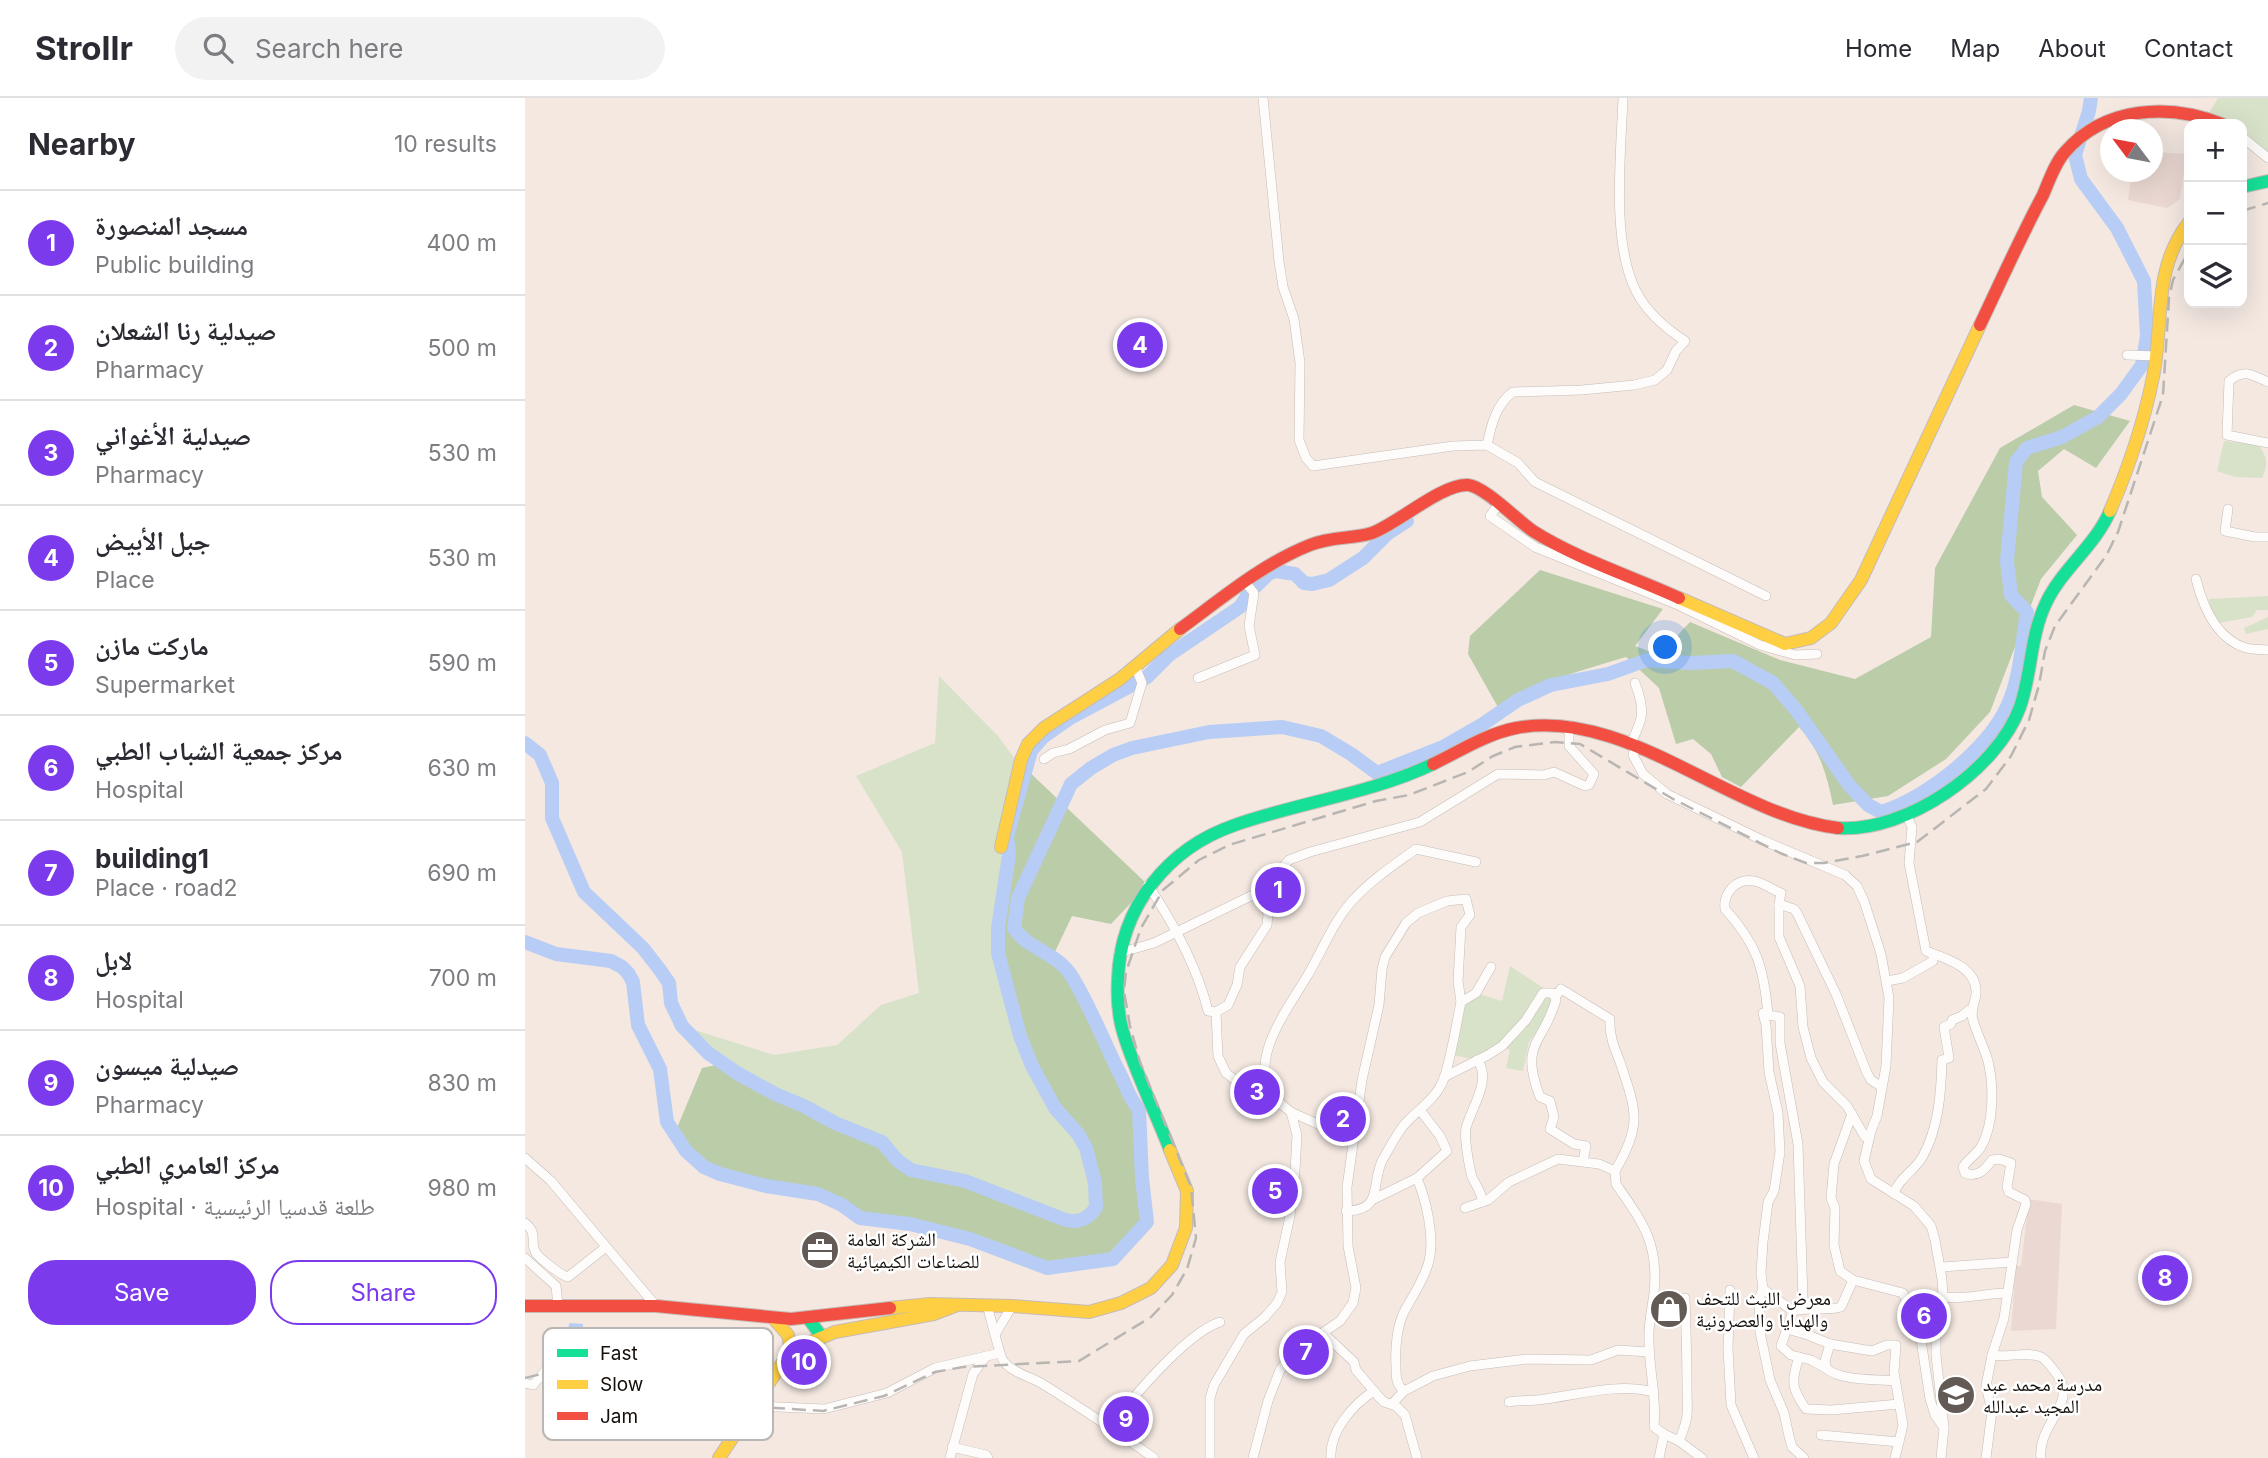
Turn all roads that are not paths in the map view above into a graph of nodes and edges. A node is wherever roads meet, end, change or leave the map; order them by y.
1 (1263, 98) edge
2 (1623, 98) edge
3 (2208, 119) edge
4 (2247, 141) edge
5 (2268, 158) edge
6 (2268, 173) edge
7 (2247, 178) edge
8 (2268, 181) edge
9 (2247, 186) edge
10 (2184, 229) edge
11 (2127, 355) dead end
12 (2154, 356) junction
13 (2268, 382) edge
14 (2268, 443) edge
15 (1487, 445) junction
16 (1495, 509) junction
17 (2228, 509) dead end
18 (2268, 537) edge
19 (2196, 579) dead end
20 (1249, 586) junction
21 (1766, 596) dead end
22 (2268, 650) edge
23 (1817, 654) dead end
24 (1138, 674) junction
25 (1198, 678) dead end
26 (1635, 683) dead end
27 (1569, 726) junction
28 (1633, 747) junction
29 (1044, 759) dead end
30 (1907, 816) junction
31 (1000, 847) dead end
32 (1476, 862) dead end
33 (1148, 885) junction
34 (1261, 891) junction
35 (1779, 904) junction
36 (1177, 931) junction
37 (1119, 953) junction
38 (1933, 954) junction
39 (1491, 967) dead end
40 (1887, 981) junction
41 (1556, 996) junction
42 (1461, 1002) junction
43 (1972, 1010) junction
44 (1216, 1012) junction
45 (1768, 1015) junction
46 (1477, 1060) junction
47 (1444, 1077) junction
48 (1881, 1087) junction
49 (1281, 1104) junction
50 (1420, 1111) junction
51 (1291, 1112) junction
52 (1852, 1114) junction
53 (1869, 1138) junction
54 (1353, 1140) junction
55 (525, 1158) edge
56 (1583, 1161) junction
57 (1615, 1171) junction
58 (1417, 1178) junction
59 (1894, 1194) junction
60 (1374, 1199) junction
61 (1483, 1202) junction
62 (1465, 1208) dead end
63 (1346, 1210) junction
64 (525, 1223) edge
65 (606, 1247) junction
66 (525, 1258) edge
67 (2012, 1262) junction
68 (1942, 1268) junction
69 (1853, 1280) junction
70 (1763, 1289) junction
71 (1730, 1290) dead end
72 (2008, 1293) junction
73 (1943, 1297) junction
74 (1685, 1298) dead end
75 (957, 1305) junction
76 (987, 1305) junction
77 (525, 1306) edge
78 (558, 1306) junction
79 (656, 1306) junction
80 (1012, 1306) junction
81 (1811, 1307) junction
82 (1793, 1311) junction
83 (808, 1318) junction
84 (774, 1319) junction
85 (1220, 1322) dead end
86 (1787, 1329) junction
87 (996, 1333) junction
88 (1322, 1333) junction
89 (822, 1337) junction
90 (1830, 1344) junction
91 (791, 1350) junction
92 (1649, 1352) junction
93 (1000, 1353) junction
94 (1992, 1355) junction
95 (986, 1356) junction
96 (1799, 1357) junction
97 (1827, 1369) junction
98 (543, 1373) edge
99 (773, 1377) edge
100 (1895, 1381) junction
101 (529, 1384) edge
102 (1374, 1391) junction
103 (1404, 1391) junction
104 (525, 1392) edge
105 (1654, 1392) junction
106 (1509, 1402) dead end
107 (1392, 1404) junction
108 (1899, 1404) junction
109 (773, 1405) edge
110 (1109, 1426) junction
111 (1944, 1428) junction
112 (1664, 1434) junction
113 (1821, 1435) dead end
114 (731, 1440) edge
115 (1679, 1441) junction
116 (1899, 1442) junction
117 (952, 1447) junction
118 (719, 1458) edge
119 (950, 1458) edge
120 (988, 1458) edge
121 (1154, 1458) edge
122 (1210, 1458) edge
123 (1253, 1458) edge
124 (1331, 1458) edge
125 (1417, 1458) edge
126 (1659, 1458) edge
127 (1702, 1458) edge
128 (1754, 1458) edge
129 (1804, 1458) edge
130 (1895, 1458) edge
131 (1941, 1458) edge
132 (1986, 1458) edge
133 (2041, 1458) edge

1 - 15 street
2 - 15 street
3 - 16 main road
4 - 5 street
6 - 7 main road
8 - 9 main road
10 - 12 main road
11 - 12 street
12 - 30 main road
13 - 14 street
15 - 21 street
16 - 20 main road
16 - 23 street
17 - 18 street
19 - 22 street
20 - 24 main road
20 - 25 street
24 - 29 street
24 - 31 main road
26 - 28 street
27 - 28 main road
27 - 33 main road
27 - 34 street
28 - 30 main road
28 - 40 street
30 - 38 street
32 - 49 street
33 - 36 street
33 - 37 main road
34 - 36 street
34 - 44 street
35 - 45 street
35 - 48 street
35 - 52 street
36 - 37 street
36 - 44 street
37 - 80 main road
38 - 40 street
38 - 43 street
39 - 42 street
40 - 48 street
41 - 46 street
41 - 56 street
41 - 57 street
42 - 47 street
42 - 54 street
43 - 59 street
43 - 67 street
44 - 49 street
45 - 70 street
45 - 81 street
46 - 47 street
46 - 61 street
47 - 50 street
48 - 53 street
49 - 51 street
50 - 58 street
50 - 60 street
51 - 54 street
51 - 122 street
52 - 53 street
52 - 69 street
53 - 59 street
54 - 63 street
55 - 65 street
56 - 57 street
56 - 61 street
57 - 92 street
58 - 60 street
58 - 103 street
59 - 68 street
60 - 63 street
61 - 62 street
63 - 88 street
64 - 65 street
65 - 79 street
66 - 78 street
67 - 68 street
67 - 72 street
68 - 73 street
69 - 81 street
69 - 111 street
70 - 82 street
70 - 129 street
71 - 128 street
72 - 73 street
72 - 94 street
73 - 111 street
74 - 115 street
75 - 76 main road
75 - 83 main road
75 - 89 main road
76 - 80 main road
76 - 87 street
77 - 78 main road
78 - 79 main road
79 - 84 main road
80 - 87 street
81 - 82 street
82 - 86 street
83 - 84 main road
83 - 89 main road
84 - 91 main road
85 - 110 street
86 - 90 street
86 - 96 street
87 - 93 street
88 - 102 street
88 - 123 street
89 - 91 main road
90 - 97 street
90 - 100 street
91 - 99 main road
92 - 103 street
92 - 105 street
93 - 95 street
93 - 110 street
94 - 132 street
94 - 133 street
95 - 109 street
95 - 117 street
96 - 97 street
96 - 108 street
97 - 100 street
98 - 101 street
100 - 108 street
101 - 104 street
102 - 107 street
102 - 124 street
103 - 107 street
105 - 106 street
105 - 112 street
107 - 125 street
108 - 116 street
110 - 121 street
111 - 131 street
112 - 115 street
112 - 126 street
113 - 116 street
114 - 118 main road
115 - 127 street
116 - 130 street
117 - 119 street
117 - 120 street

